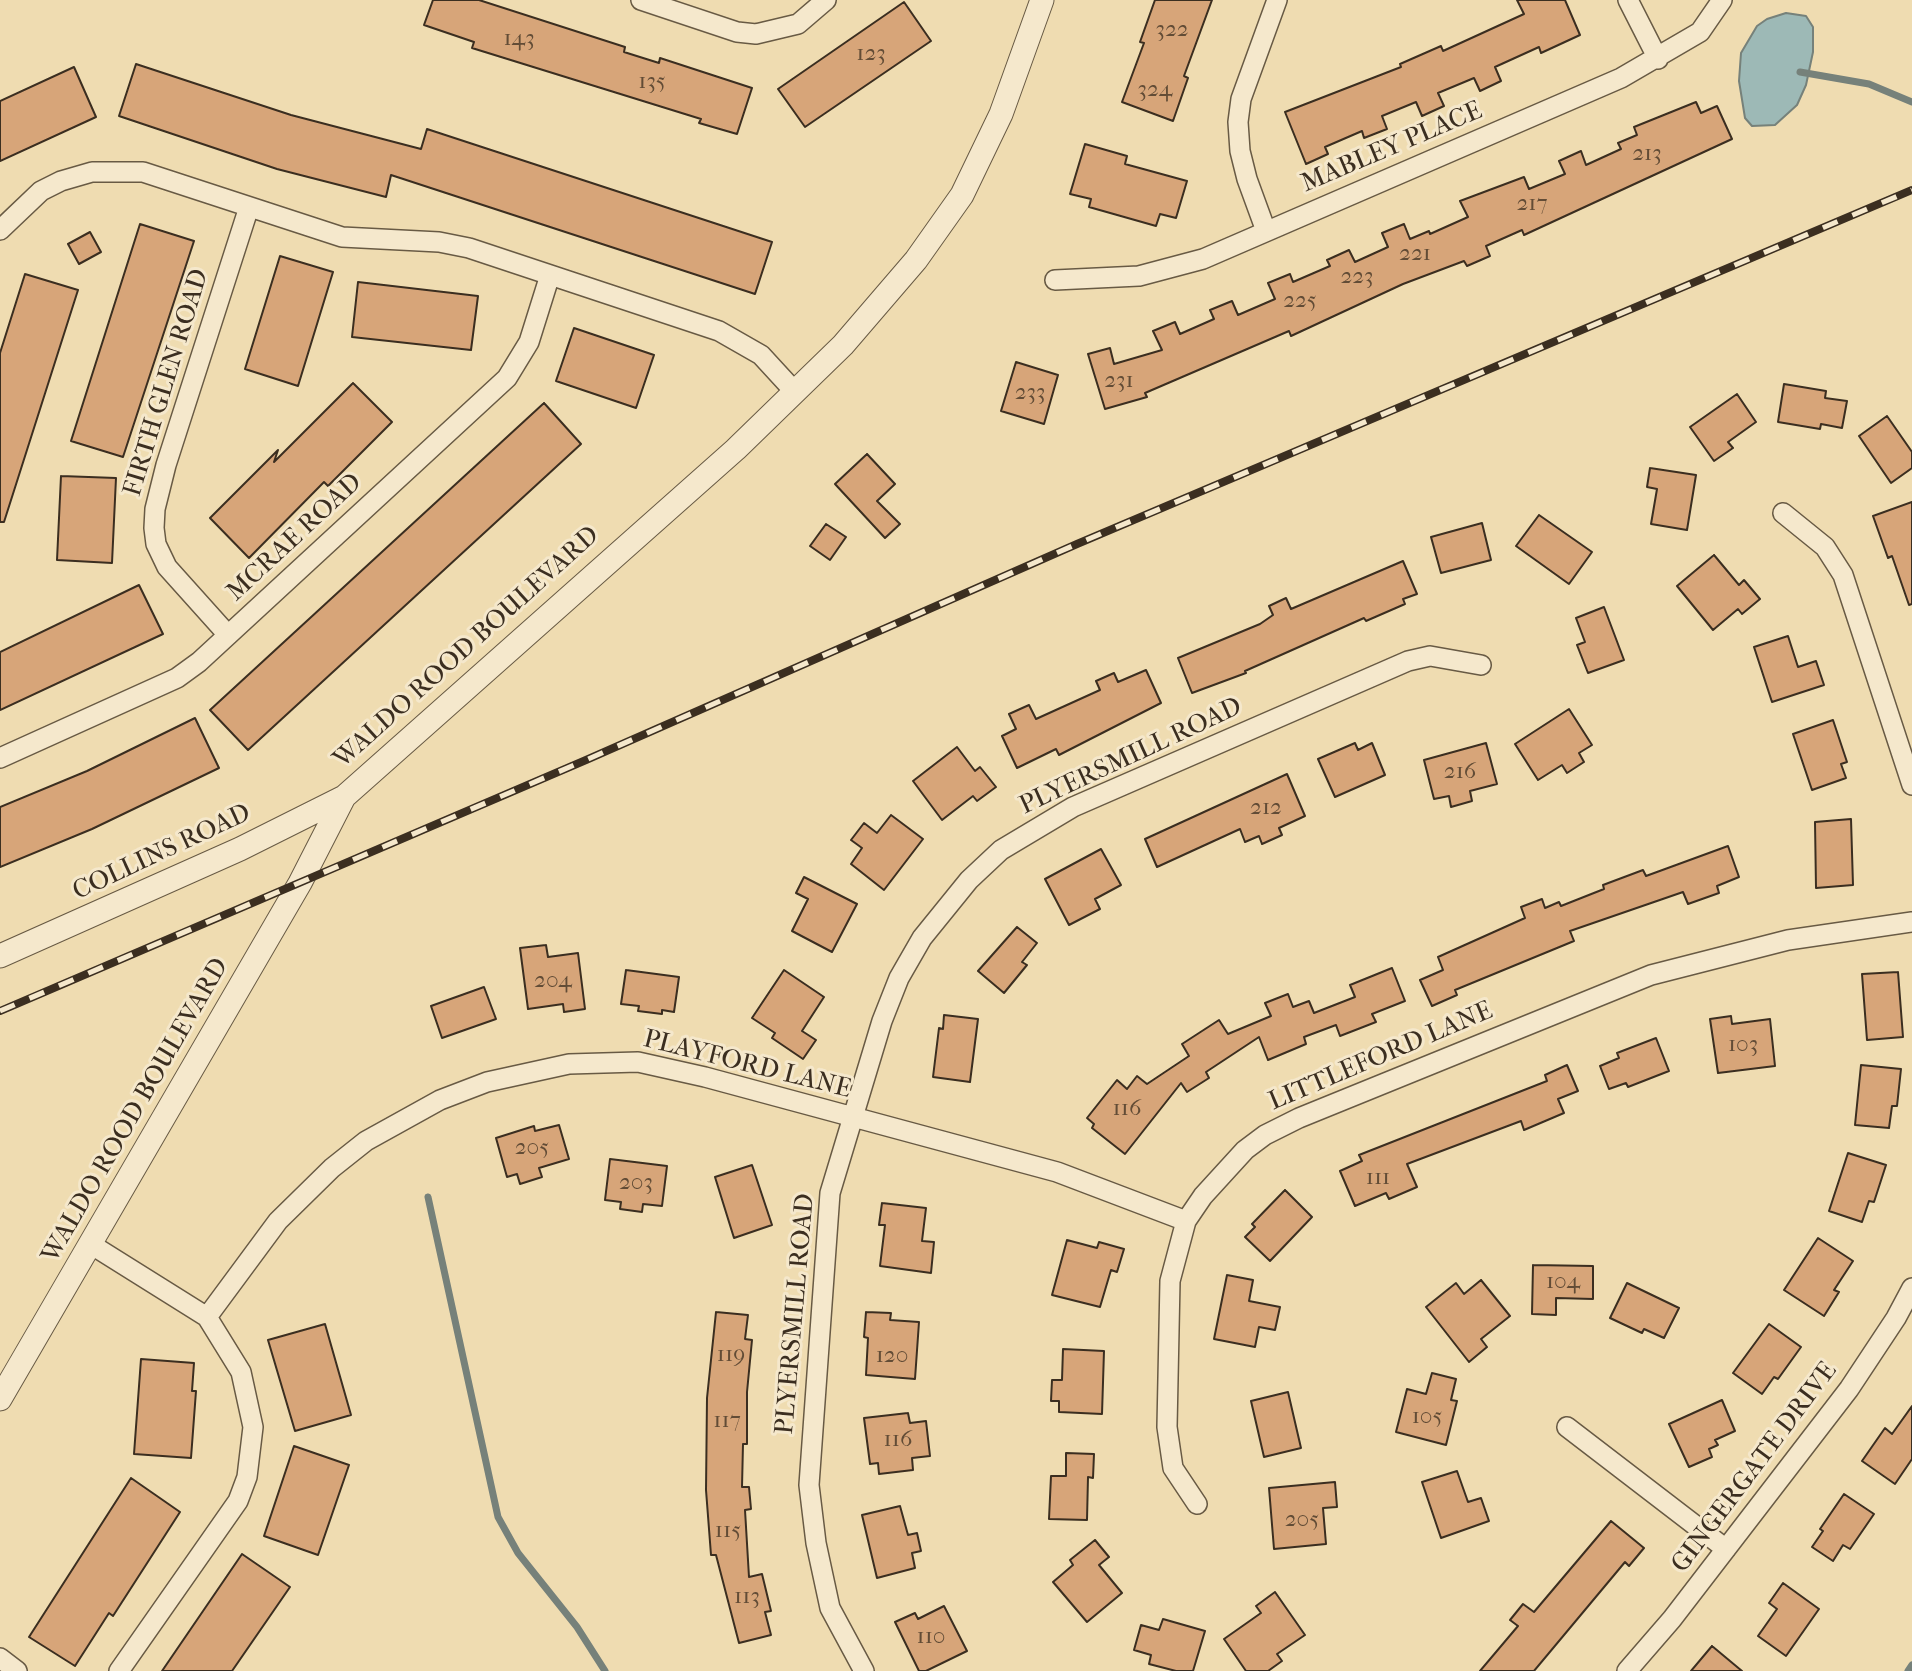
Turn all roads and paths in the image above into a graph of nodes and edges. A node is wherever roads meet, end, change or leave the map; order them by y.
1 (641, 0) edge
2 (826, 0) edge
3 (1042, 0) edge
4 (1277, 0) edge
5 (1628, 0) edge
6 (1722, 0) edge
7 (1658, 59) junction
8 (249, 206) junction
9 (0, 230) edge
10 (1266, 231) junction
11 (550, 275) junction
12 (1055, 280) dead end
13 (796, 392) junction
14 (1783, 513) dead end
15 (228, 635) junction
16 (1481, 665) dead end
17 (0, 758) edge
18 (1912, 785) edge
19 (344, 797) junction
20 (1912, 922) edge
21 (0, 956) edge
22 (853, 1118) junction
23 (1186, 1222) junction
24 (92, 1245) junction
25 (1912, 1288) edge
26 (207, 1317) junction
27 (0, 1399) edge
28 (1567, 1427) dead end
29 (1197, 1504) dead end
30 (1726, 1549) junction
31 (0, 1658) edge
32 (17, 1671) edge
33 (119, 1671) edge
34 (864, 1671) edge
35 (1627, 1671) edge

1 - 2 street
3 - 13 street, WALDO ROOD BOULEVARD
4 - 10 street
5 - 7 street
6 - 7 street, MABLEY PLACE
7 - 10 street, MABLEY PLACE
8 - 9 street
8 - 11 street
8 - 15 street, FIRTH GLEN ROAD
10 - 12 street, MABLEY PLACE
11 - 13 street
11 - 15 street, MCRAE ROAD
13 - 19 street, WALDO ROOD BOULEVARD
14 - 18 street
15 - 17 street, MCRAE ROAD
16 - 22 street, PLYERSMILL ROAD
19 - 21 street, COLLINS ROAD
19 - 24 street, WALDO ROOD BOULEVARD
20 - 23 street, LITTLEFORD LANE
22 - 23 street, PLAYFORD LANE
22 - 26 street, PLAYFORD LANE
22 - 34 street, PLYERSMILL ROAD
23 - 29 street, LITTLEFORD LANE
24 - 26 street
24 - 27 street, WALDO ROOD BOULEVARD
25 - 30 street, GINGERGATE DRIVE
26 - 33 street
28 - 30 street
30 - 35 street, GINGERGATE DRIVE
31 - 32 street

